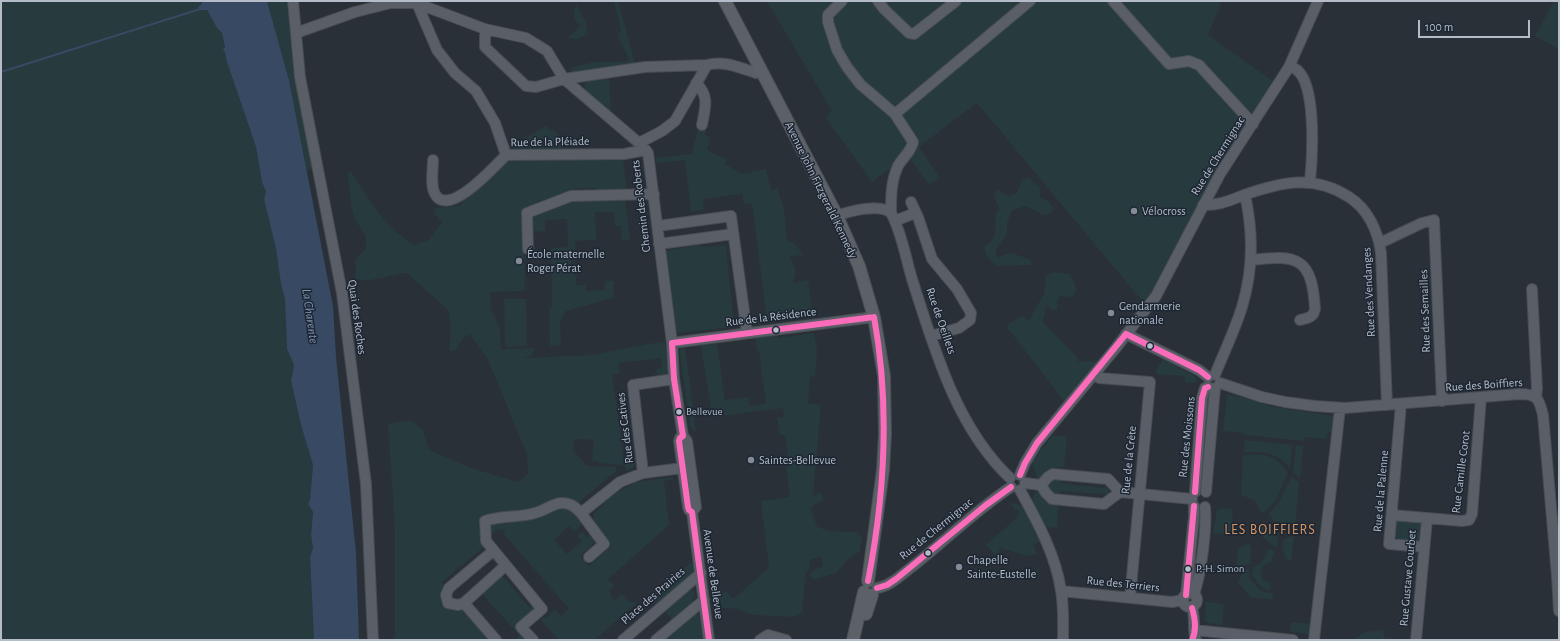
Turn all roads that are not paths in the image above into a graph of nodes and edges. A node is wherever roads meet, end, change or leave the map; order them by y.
1 (293, 1) edge
2 (725, 1) edge
3 (842, 1) edge
4 (878, 1) edge
5 (956, 1) edge
6 (1030, 1) edge
7 (1112, 1) edge
8 (1318, 1) edge
9 (416, 2) edge
10 (485, 29) junction
11 (296, 33) junction
12 (707, 65) junction
13 (1289, 67) junction
14 (761, 70) junction
15 (564, 79) junction
16 (696, 83) junction
17 (894, 114) junction
18 (1253, 124) junction
19 (702, 125) dead end
20 (642, 146) junction
21 (506, 155) junction
22 (433, 160) dead end
23 (1310, 182) junction
24 (654, 194) junction
25 (1245, 195) junction
26 (911, 202) dead end
27 (1203, 205) junction
28 (915, 213) junction
29 (837, 216) junction
30 (893, 217) junction
31 (658, 226) junction
32 (733, 234) junction
33 (1380, 243) junction
34 (659, 244) junction
35 (528, 249) dead end
36 (1250, 260) junction
37 (1532, 289) dead end
38 (874, 317) junction
39 (1300, 320) dead end
40 (747, 333) junction
41 (1126, 334) junction
42 (931, 336) junction
43 (672, 343) junction
44 (1095, 373) junction
45 (674, 379) junction
46 (1213, 382) junction
47 (1481, 397) junction
48 (1536, 398) junction
49 (1442, 401) junction
50 (1401, 404) junction
51 (1387, 406) junction
52 (1340, 408) junction
53 (683, 436) junction
54 (683, 468) junction
55 (643, 473) junction
56 (1017, 483) junction
57 (1041, 485) junction
58 (1120, 492) junction
59 (1206, 492) junction
60 (1139, 494) junction
61 (1194, 499) junction
62 (1205, 507) junction
63 (692, 512) junction
64 (581, 513) junction
65 (1392, 515) junction
66 (1427, 519) junction
67 (1424, 548) junction
68 (493, 551) junction
69 (589, 557) dead end
70 (506, 566) junction
71 (701, 573) junction
72 (870, 589) junction
73 (1061, 591) junction
74 (1188, 596) junction
75 (1130, 598) junction
76 (704, 600) junction
77 (464, 602) junction
78 (1559, 611) edge
79 (1194, 637) edge
80 (373, 640) edge
81 (496, 640) edge
82 (533, 640) edge
83 (623, 640) edge
84 (656, 640) edge
85 (709, 640) edge
86 (760, 640) edge
87 (786, 640) edge
88 (853, 640) edge
89 (860, 640) edge
90 (1063, 640) edge
91 (1293, 640) edge
92 (1314, 640) edge
93 (1416, 640) edge

1 - 11 street, Quai des Roches
2 - 14 main road, Avenue John Fitzgerald Kennedy
3 - 17 street
4 - 5 street
6 - 17 street
7 - 18 street
8 - 13 street, Rue de Chermignac
9 - 10 street, Chemin des Roberts
9 - 11 street, Chemin des Roberts
9 - 21 street
10 - 15 street, Chemin des Roberts
10 - 15 street
11 - 80 street, Quai des Roches
12 - 14 street
12 - 15 street
12 - 16 street, Rue de la Pléiade
13 - 18 street, Rue de Chermignac
13 - 23 street
14 - 29 main road, Avenue John Fitzgerald Kennedy
15 - 20 street, Chemin des Roberts
16 - 19 street
16 - 20 street, Rue de la Pléiade
17 - 30 street, Rue de Oeillets
18 - 27 street, Rue de Chermignac
20 - 21 street, Rue de la Pléiade
20 - 24 street, Chemin des Roberts
21 - 22 street, Rue de la Pléiade
23 - 25 street, Rue des Vendanges
23 - 33 street, Rue des Vendanges
24 - 31 street, Chemin des Roberts
24 - 35 street
25 - 27 street, Rue des Vendanges
25 - 36 street, Rue des Moissons
26 - 28 street
27 - 41 street, Rue de Chermignac
28 - 30 street
28 - 42 street
29 - 30 street
29 - 38 main road, Avenue John Fitzgerald Kennedy
30 - 42 street, Rue de Oeillets
31 - 32 street
31 - 34 street, Chemin des Roberts
32 - 34 street
32 - 40 street
33 - 49 street, Rue des Semailles
33 - 51 street, Rue des Vendanges
34 - 43 street, Chemin des Roberts
36 - 39 street
36 - 46 street, Rue des Moissons
37 - 48 street
38 - 40 street, Rue de la Résidence
38 - 72 main road, Avenue John Fitzgerald Kennedy
40 - 43 street, Rue de la Résidence
41 - 44 street, Rue de Chermignac
41 - 46 street, Rue des Boiffiers
42 - 56 street, Rue de Oeillets
43 - 45 street, Avenue de Bellevue
44 - 56 street, Rue de Chermignac
44 - 60 street, Rue de la Crête
45 - 53 street, Avenue de Bellevue
45 - 55 street, Rue des Catives
46 - 52 street, Rue des Boiffiers
46 - 59 street, Rue des Moissons
46 - 61 street, Rue des Moissons
47 - 48 street, Rue des Boiffiers
47 - 49 street, Rue des Boiffiers
47 - 66 street, Rue Camille Corot
48 - 78 street, Rue des Boiffiers
49 - 50 street, Rue des Boiffiers
50 - 51 street, Rue des Boiffiers
50 - 65 street, Rue de la Palenne
51 - 52 street, Rue des Boiffiers
52 - 92 street
53 - 54 street, Avenue de Bellevue
53 - 63 street, Avenue de Bellevue
54 - 55 street
54 - 63 street, Avenue de Bellevue
55 - 64 street, Rue des Catives
56 - 57 street
56 - 72 street, Rue de Chermignac
56 - 73 street, Rue de Oeillets
57 - 58 street
57 - 58 street
58 - 60 street
59 - 61 street
59 - 62 street
60 - 61 street
60 - 75 street, Rue de la Crête
61 - 62 street
61 - 74 street, Rue des Moissons
62 - 74 street
63 - 71 street, Avenue de Bellevue
64 - 68 street
64 - 69 street
65 - 66 street, Rue Camille Corot
65 - 67 street, Rue de la Palenne
66 - 67 street, Rue Gustave Courbet
67 - 93 street, Rue Gustave Courbet
68 - 70 street
68 - 77 street
70 - 77 street
70 - 82 street
71 - 76 street, Avenue de Bellevue
71 - 83 street, Place des Prairies
72 - 88 main road
72 - 89 main road
73 - 75 street, Rue des Terriers
73 - 90 street, Rue de Oeillets
74 - 75 street, Rue des Terriers
74 - 79 street
76 - 84 street
76 - 85 street, Avenue de Bellevue
77 - 81 street
79 - 91 street
86 - 87 street

